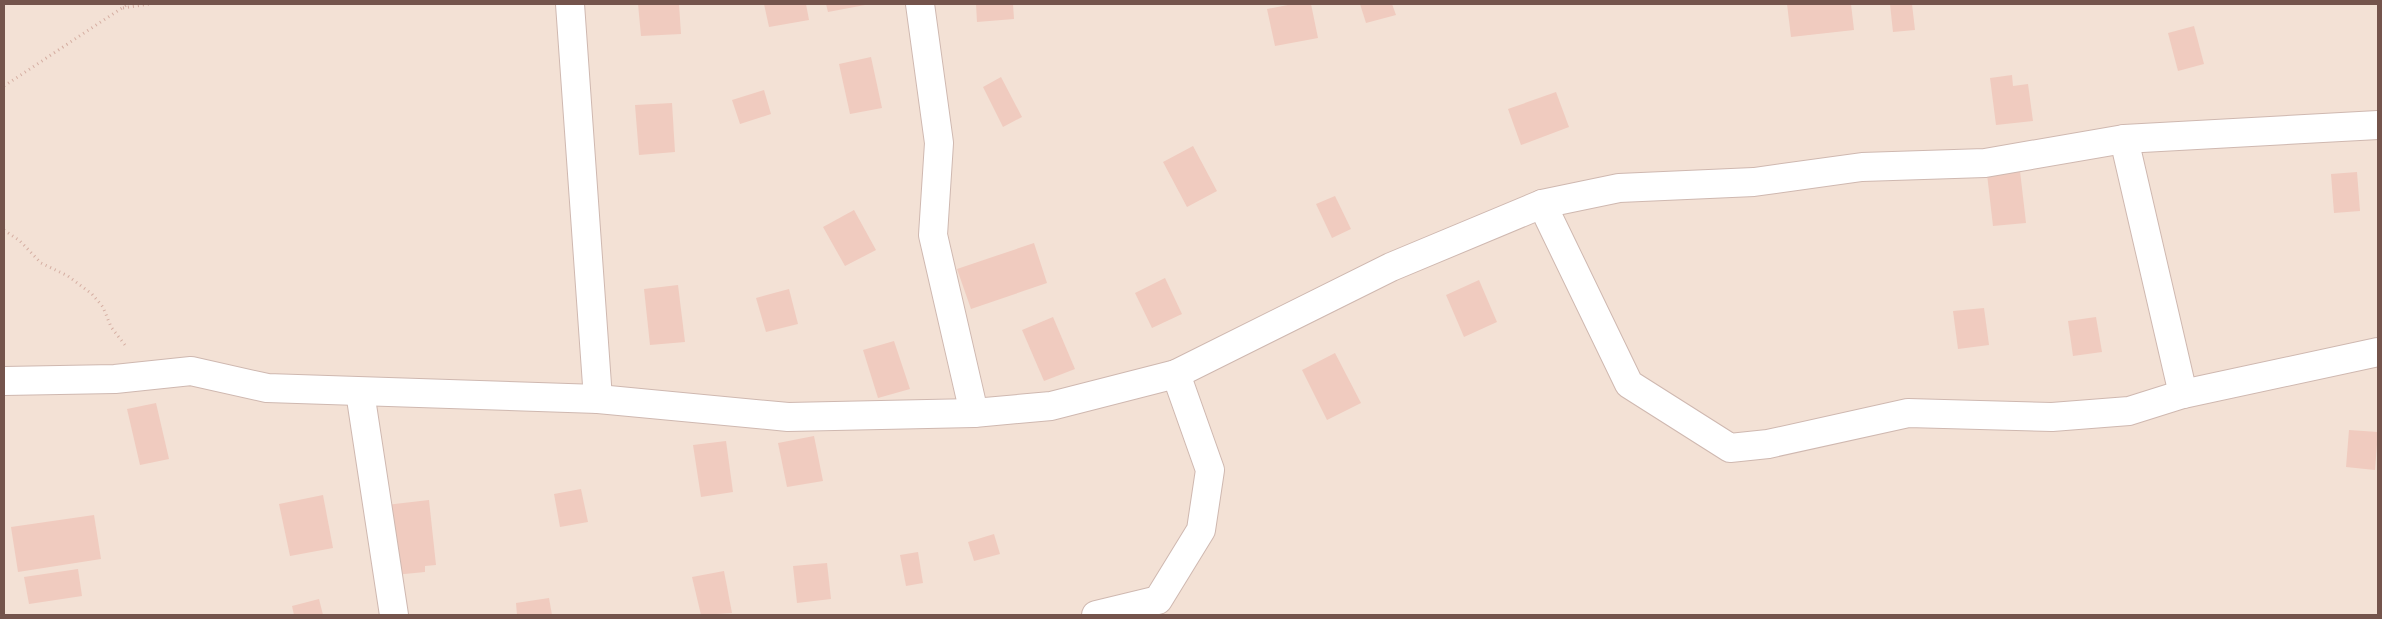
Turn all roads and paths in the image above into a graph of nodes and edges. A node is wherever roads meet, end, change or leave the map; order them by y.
1 (128, 4) edge
2 (149, 4) edge
3 (570, 4) edge
4 (920, 4) edge
5 (122, 8) junction
6 (4, 86) edge
7 (2378, 125) edge
8 (2124, 139) junction
9 (1542, 204) junction
10 (4, 230) edge
11 (2378, 352) edge
12 (1176, 374) junction
13 (148, 376) junction
14 (4, 381) edge
15 (360, 392) junction
16 (2183, 394) junction
17 (598, 399) junction
18 (974, 413) junction
19 (394, 615) edge
20 (1096, 615) edge

1 - 5 path
2 - 5 path
3 - 17 street
4 - 18 street
5 - 6 path
7 - 8 street
8 - 9 street
8 - 16 street
9 - 12 street
9 - 16 street
10 - 13 path
11 - 16 street
12 - 18 street
12 - 20 street
13 - 14 street
13 - 15 street
15 - 17 street
15 - 19 street
17 - 18 street

